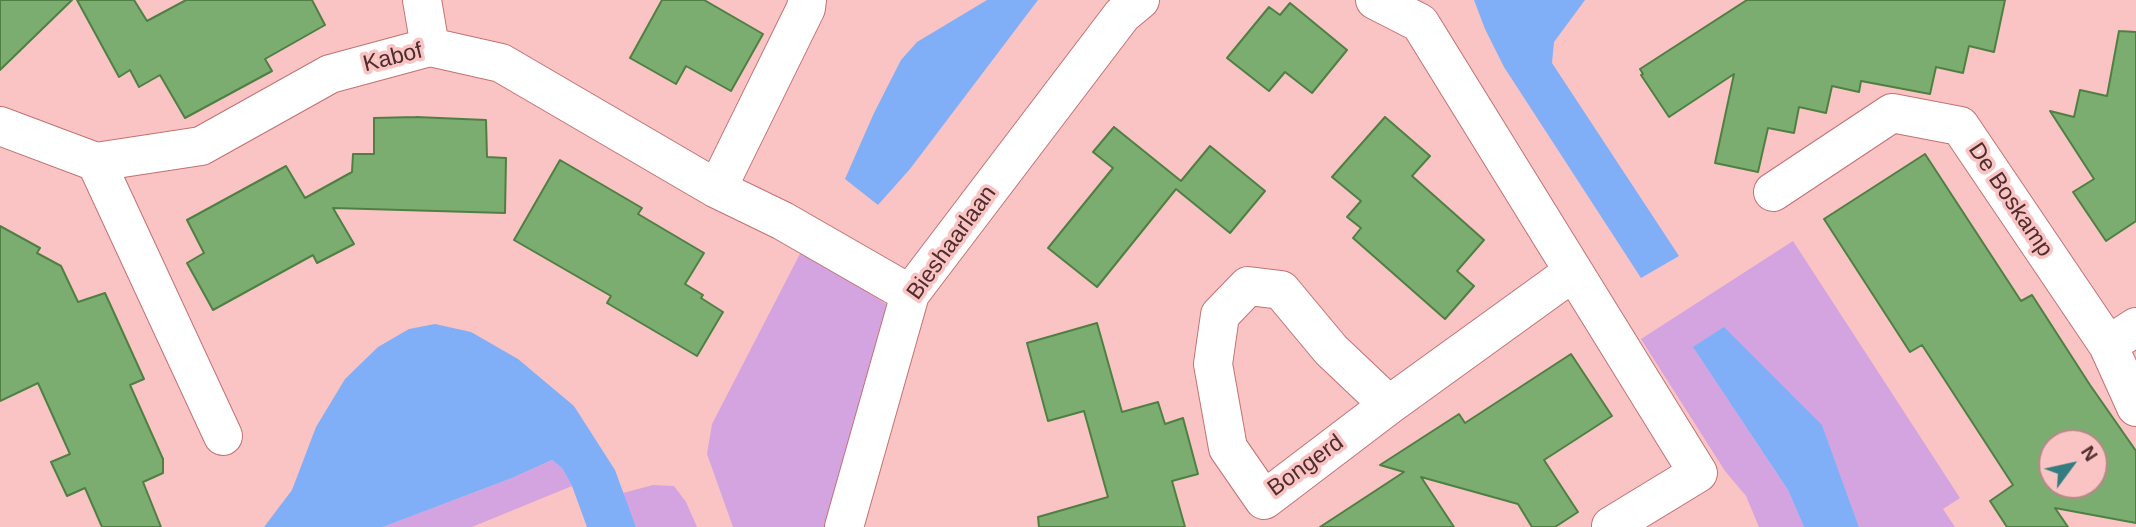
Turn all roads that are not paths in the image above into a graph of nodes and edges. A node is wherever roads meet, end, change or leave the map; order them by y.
1 (422, 0) edge
2 (807, 0) edge
3 (1140, 0) edge
4 (1374, 0) edge
5 (430, 47) junction
6 (0, 126) edge
7 (96, 162) junction
8 (717, 189) junction
9 (1773, 192) dead end
10 (1573, 272) junction
11 (909, 294) junction
12 (2122, 336) edge
13 (1389, 405) junction
14 (2136, 407) edge
15 (223, 436) dead end
16 (1611, 526) edge
17 (844, 527) edge

1 - 5 street
2 - 8 street
3 - 11 street, Bieshaarlaan
4 - 10 street
5 - 7 street, Kabof
5 - 8 street, Kabof
6 - 7 street, Kabof
7 - 15 street
8 - 11 street, Kabof
9 - 12 street, De Boskamp
10 - 13 street, Bongerd
10 - 16 street
11 - 17 street, Bieshaarlaan
12 - 14 street, De Boskamp
13 - 13 street, Bongerd

